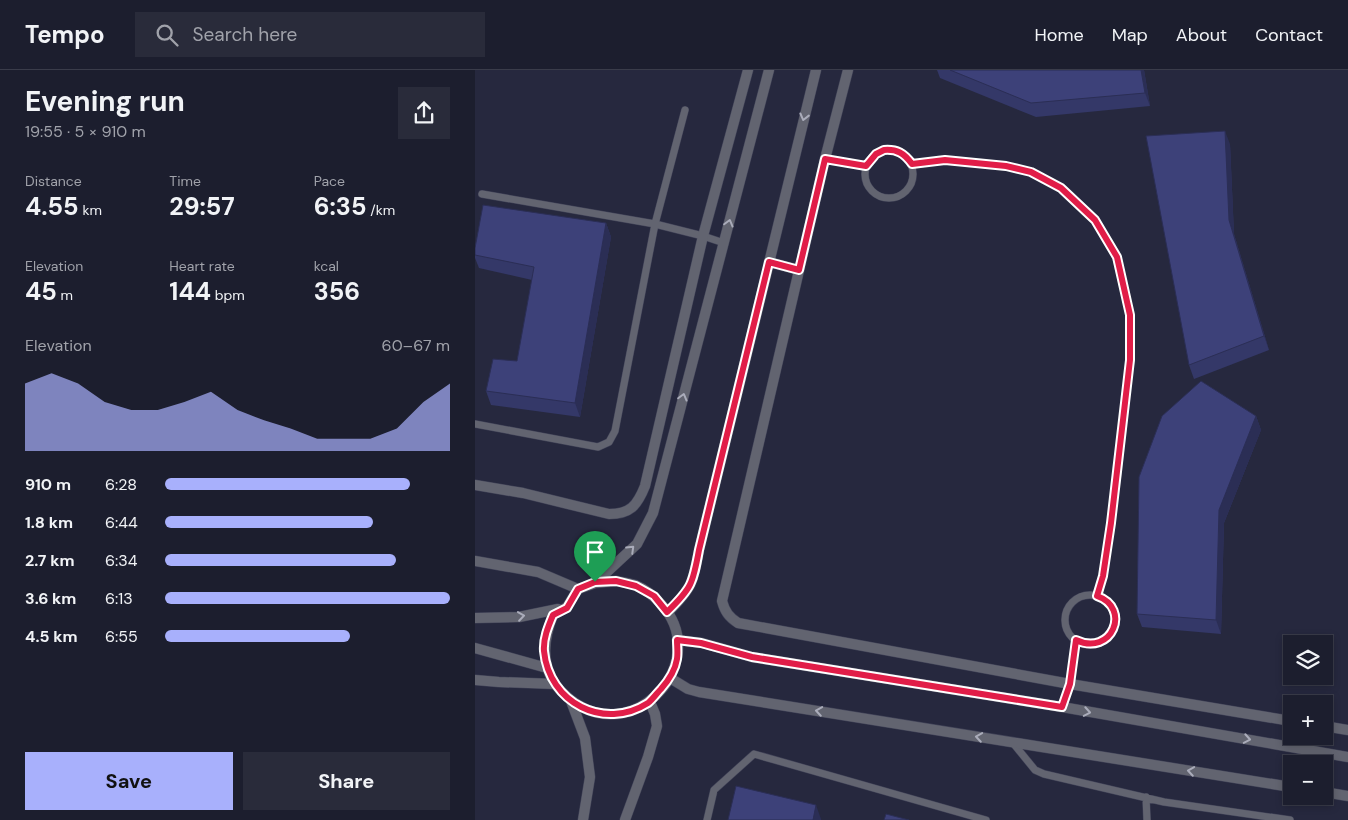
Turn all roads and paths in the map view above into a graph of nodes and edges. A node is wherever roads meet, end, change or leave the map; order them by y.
1 (748, 70) edge
2 (769, 70) edge
3 (816, 70) edge
4 (848, 70) edge
5 (685, 110) dead end
6 (825, 159) junction
7 (912, 164) junction
8 (866, 166) junction
9 (482, 194) dead end
10 (655, 224) junction
11 (703, 236) junction
12 (724, 243) junction
13 (769, 262) junction
14 (799, 270) junction
15 (475, 424) edge
16 (475, 485) edge
17 (475, 561) edge
18 (595, 582) junction
19 (578, 589) junction
20 (1097, 596) junction
21 (567, 608) junction
22 (667, 612) junction
23 (475, 618) edge
24 (677, 640) junction
25 (1076, 640) junction
26 (475, 648) edge
27 (547, 668) junction
28 (670, 678) junction
29 (475, 680) edge
30 (555, 684) junction
31 (1070, 684) junction
32 (571, 701) junction
33 (650, 702) junction
34 (1062, 707) junction
35 (1283, 720) edge
36 (1333, 728) edge
37 (1348, 730) edge
38 (1013, 742) junction
39 (1348, 757) edge
40 (1283, 786) edge
41 (1333, 794) edge
42 (1348, 796) edge
43 (1146, 797) junction
44 (1246, 817) edge
45 (583, 820) edge
46 (625, 820) edge
47 (707, 820) edge
48 (987, 820) edge
49 (1147, 820) edge
50 (1290, 820) edge

1 - 11 street
12 -> 2 street
3 -> 13 street
4 - 6 street
5 - 10 lane
6 - 8 lane
6 - 14 street
7 - 8 lane
7 - 8 lane
7 - 20 lane
9 - 10 lane
10 - 11 lane
10 - 15 lane
11 - 12 lane
11 - 16 street
18 -> 12 street
13 - 14 street
13 - 22 street
14 - 31 street
17 - 19 street
18 - 19 street
18 - 22 street
19 - 21 street
20 - 25 lane
20 - 25 lane
23 -> 21 street
21 - 27 street
22 - 24 street
24 - 28 street
24 - 34 street
25 - 31 lane
26 - 27 street
27 - 30 street
28 - 33 street
38 -> 28 street
29 - 30 street
30 - 32 street
31 - 34 lane
31 - 35 street
32 - 33 street
32 - 45 street
33 - 46 street
34 -> 39 street
36 - 37 street
40 -> 38 street
38 - 43 lane
41 - 42 street
43 - 44 lane
43 - 49 lane
44 - 50 lane
47 - 48 lane

